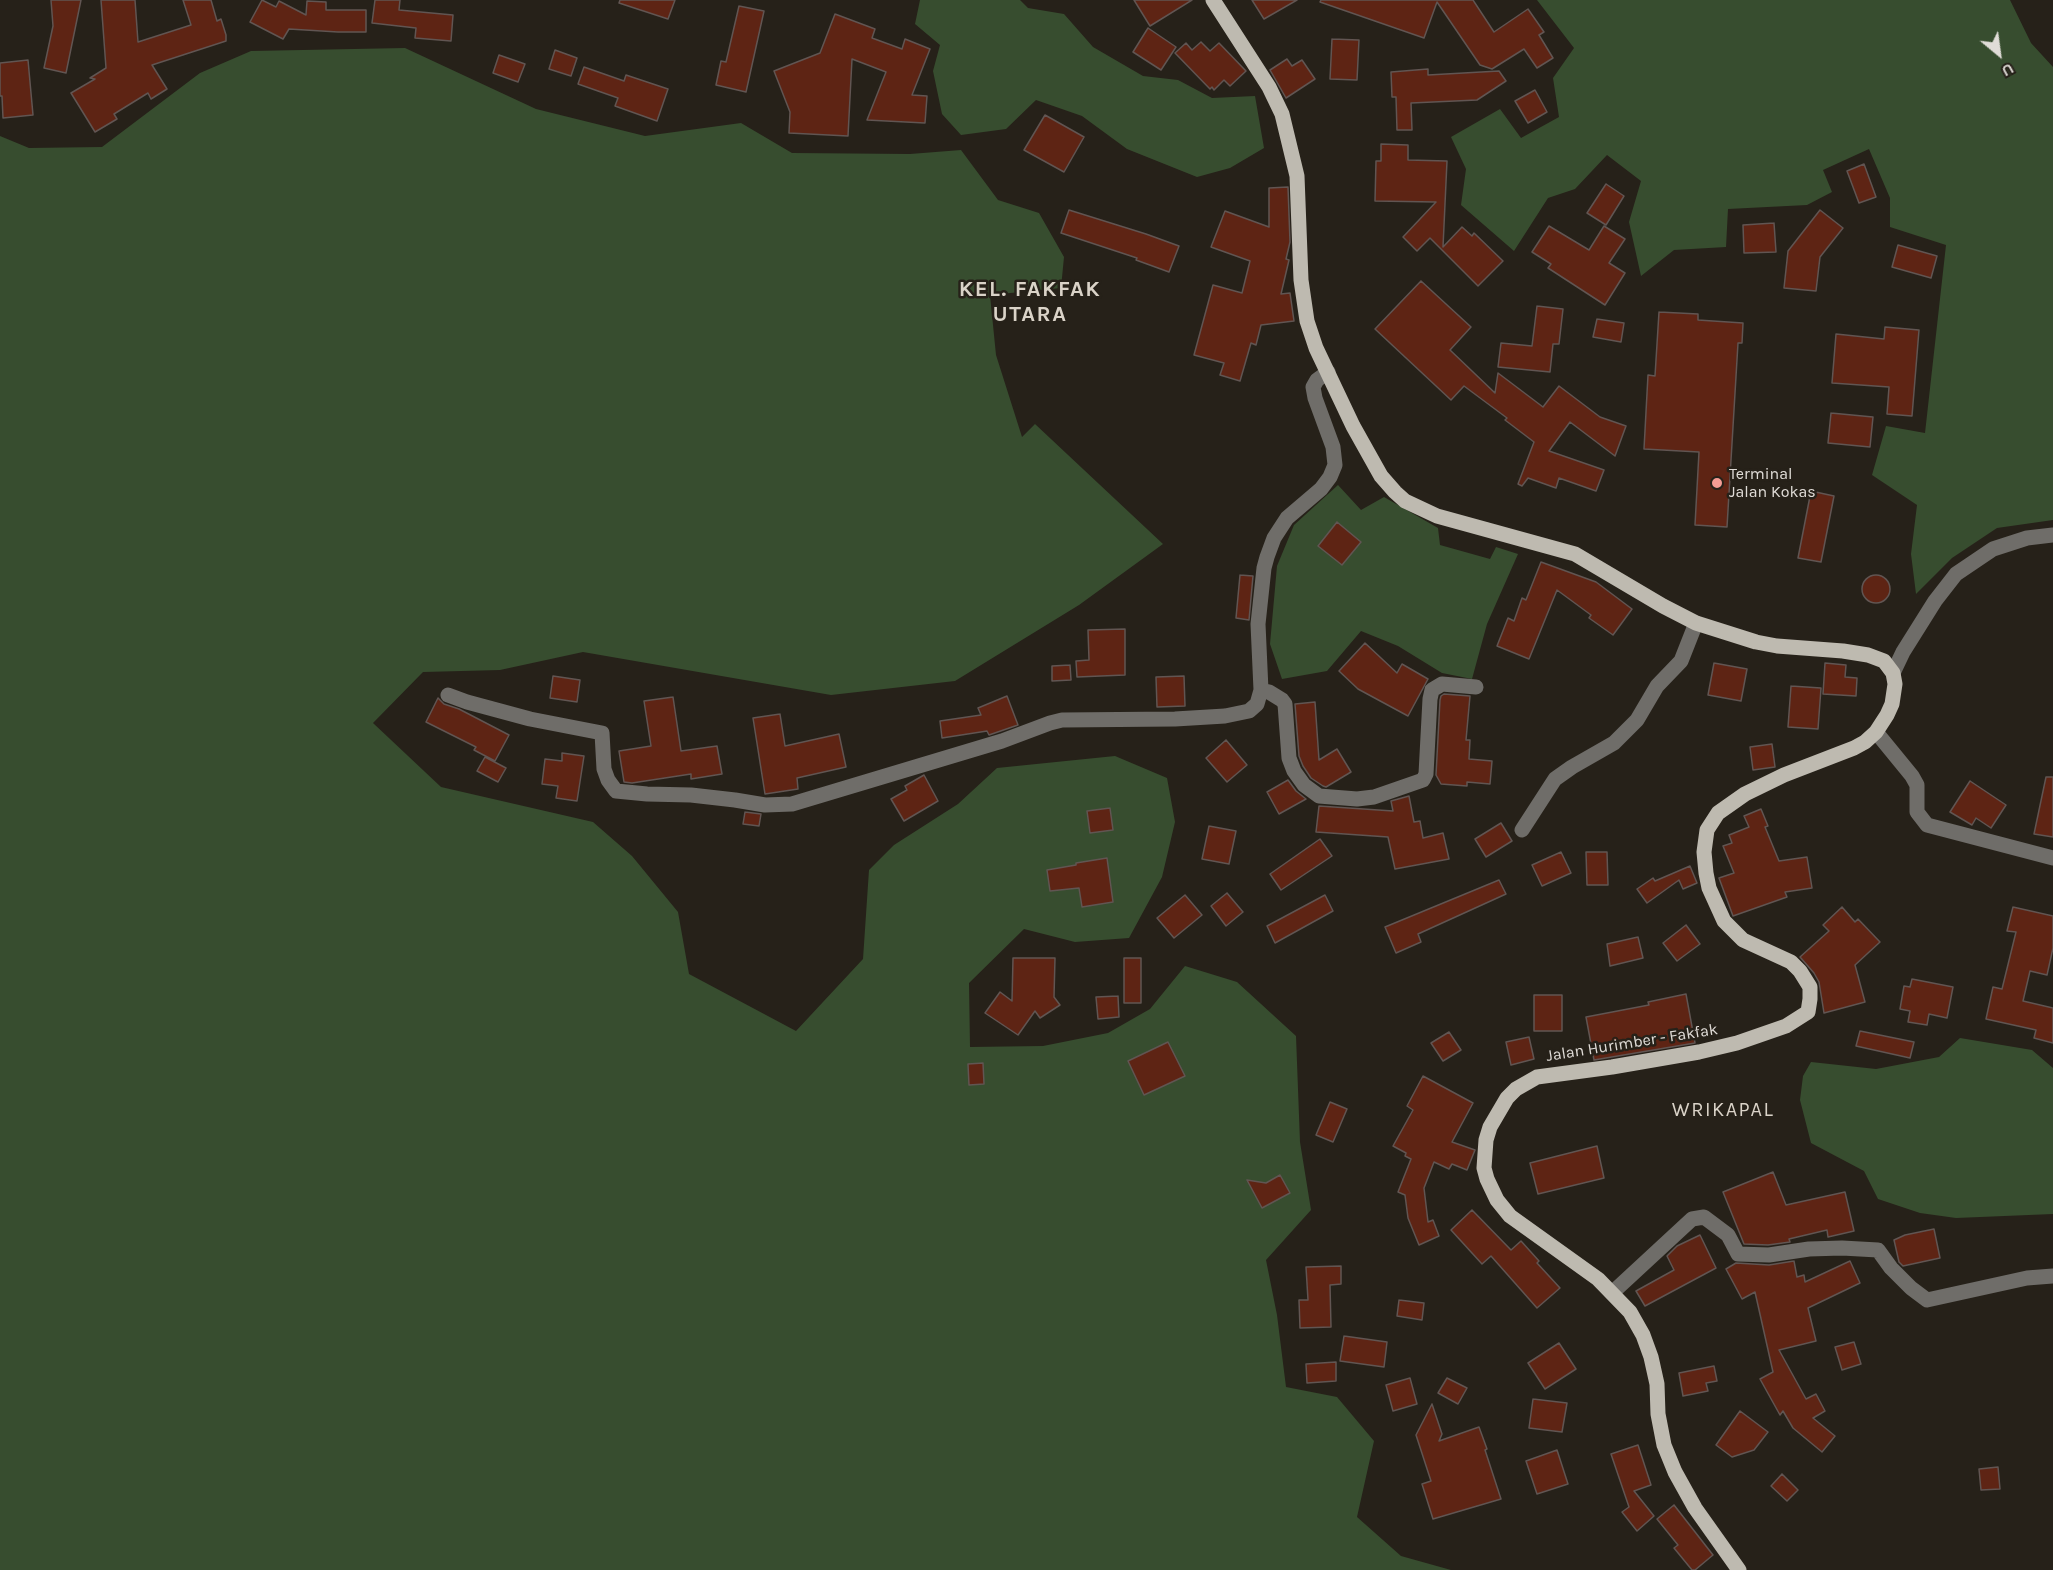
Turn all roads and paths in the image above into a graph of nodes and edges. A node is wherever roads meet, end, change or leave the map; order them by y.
1 (1213, 0) edge
2 (1328, 372) junction
3 (2053, 536) edge
4 (1696, 623) junction
5 (1893, 673) junction
6 (1476, 687) dead end
7 (1261, 690) junction
8 (448, 695) dead end
9 (1876, 732) junction
10 (1522, 830) dead end
11 (2053, 858) edge
12 (2053, 1276) edge
13 (1612, 1293) junction
14 (1740, 1570) edge

1 - 2 main road
2 - 4 main road
2 - 7 street
3 - 5 street
4 - 5 main road
4 - 10 street
5 - 9 main road, Jalan Hurimber - Fakfak
6 - 7 street
7 - 8 street
9 - 11 street
9 - 13 main road, Jalan Hurimber - Fakfak
12 - 13 street
13 - 14 main road, Jalan Hurimber - Fakfak

